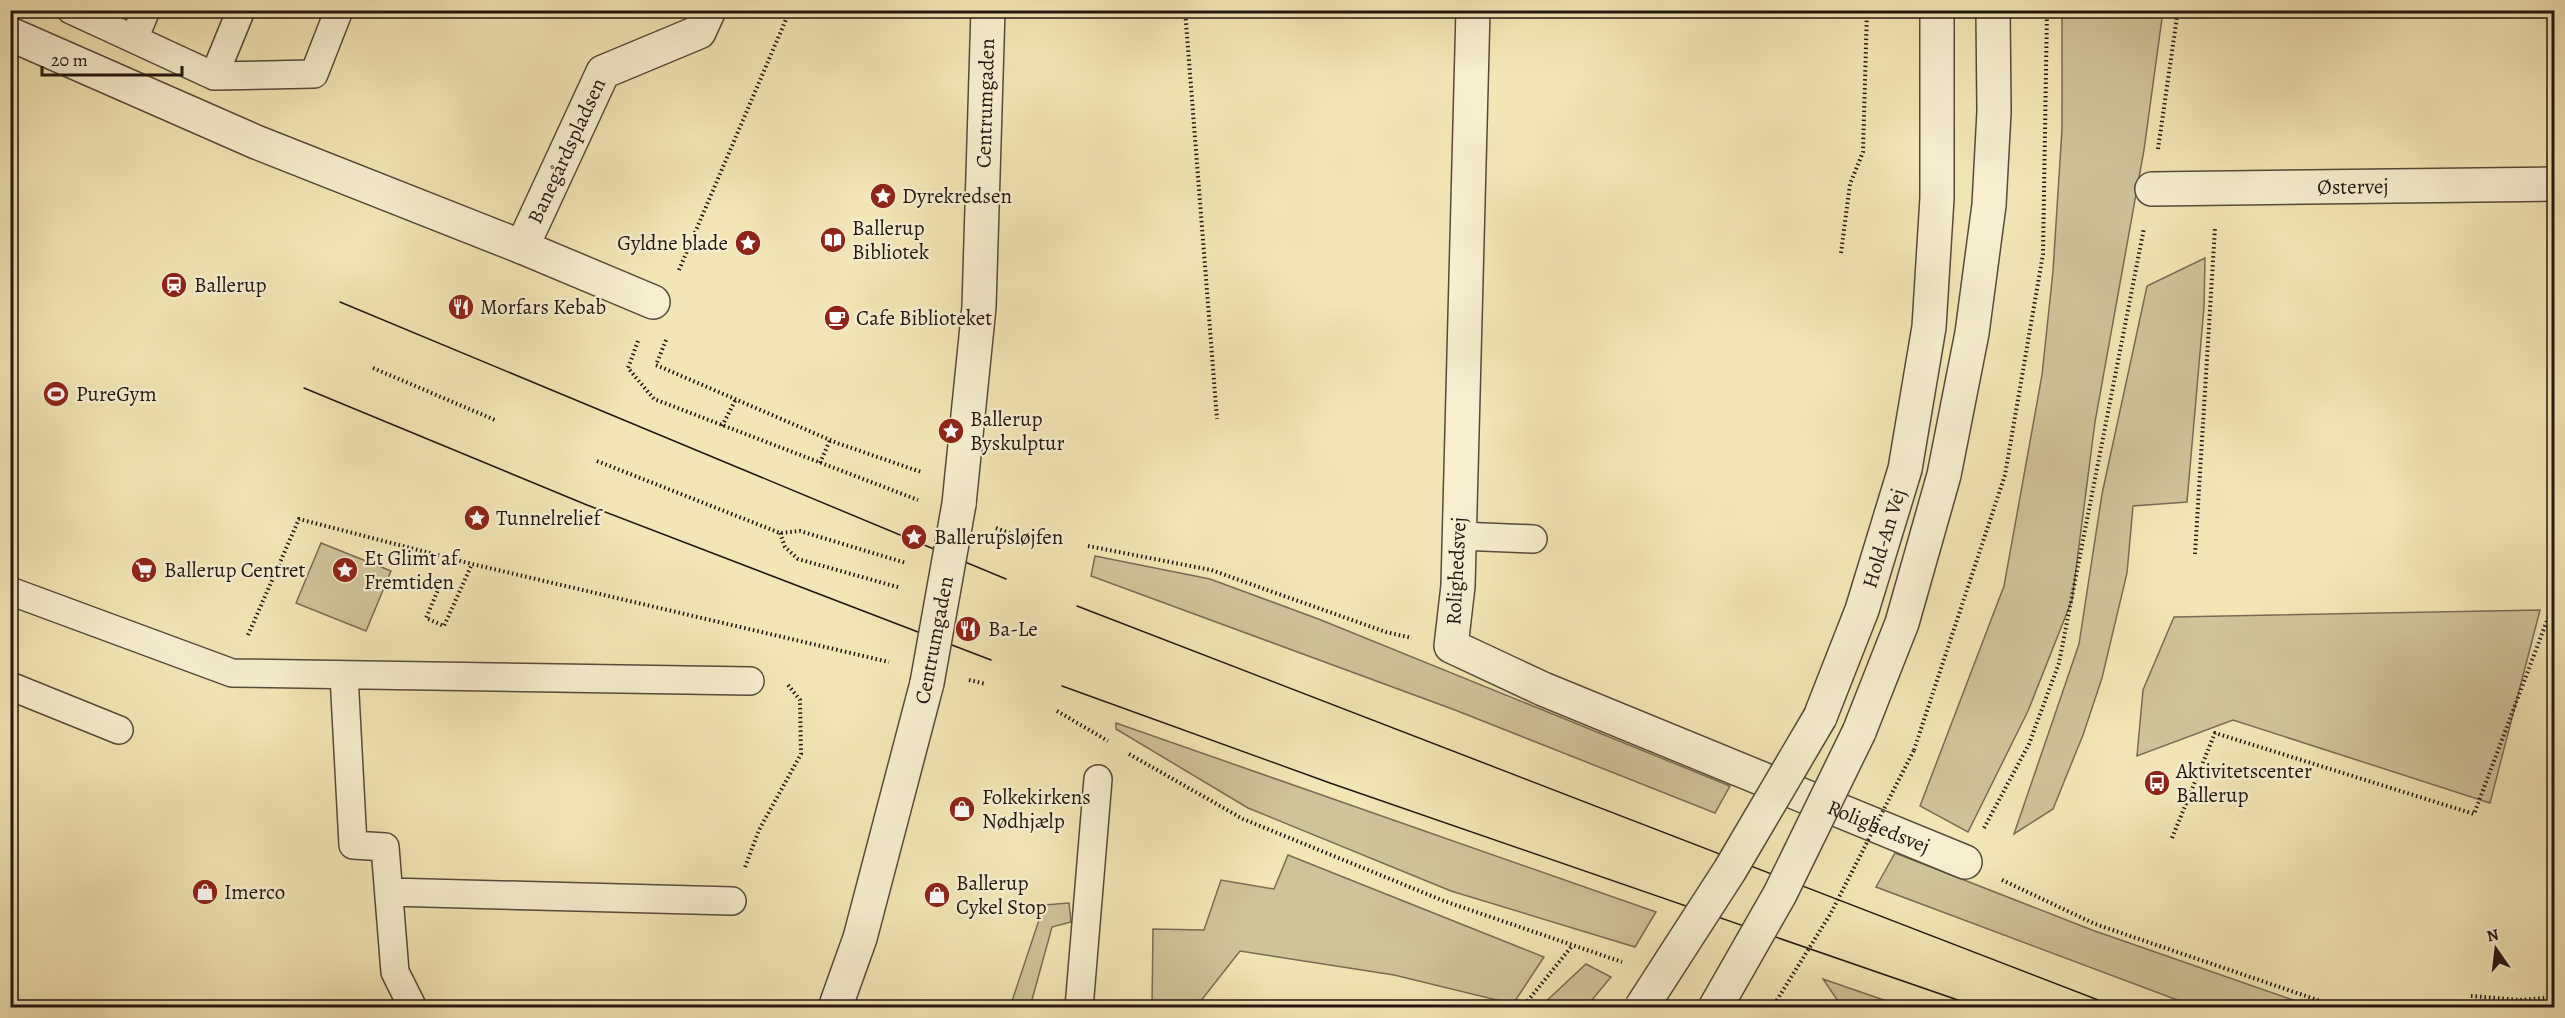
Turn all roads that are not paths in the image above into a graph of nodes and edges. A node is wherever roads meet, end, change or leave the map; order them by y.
1 (71, 10) edge
2 (146, 10) edge
3 (241, 10) edge
4 (339, 10) edge
5 (709, 10) edge
6 (988, 10) edge
7 (1473, 10) edge
8 (1936, 10) edge
9 (1993, 10) edge
10 (10, 34) edge
11 (134, 39) junction
12 (214, 76) junction
13 (2554, 184) edge
14 (2152, 189) road end
15 (522, 247) junction
16 (653, 302) road end
17 (1459, 536) junction
18 (1533, 539) dead end
19 (10, 591) edge
20 (344, 675) junction
21 (750, 681) road end
22 (10, 686) edge
23 (119, 729) dead end
24 (1098, 779) dead end
25 (1965, 862) road end
26 (389, 892) junction
27 (732, 901) road end
28 (412, 1008) edge
29 (835, 1008) edge
30 (1079, 1008) edge
31 (1641, 1008) edge
32 (1715, 1008) edge

1 - 11 lane
2 - 11 lane
3 - 12 lane
4 - 12 lane
5 - 15 street, Banegårdspladsen
6 - 29 street, Centrumgaden, bridge
7 - 17 street, Rolighedsvej
8 - 31 street, Hold-An Vej, bridge
9 - 32 street, Hold-An Vej, bridge
10 - 15 street
11 - 12 lane
13 - 14 street, Østervej
15 - 16 street
17 - 18 lane
17 - 25 street, Rolighedsvej
19 - 20 lane
20 - 21 lane
20 - 26 lane
22 - 23 lane
24 - 30 lane
26 - 27 lane
26 - 28 lane

